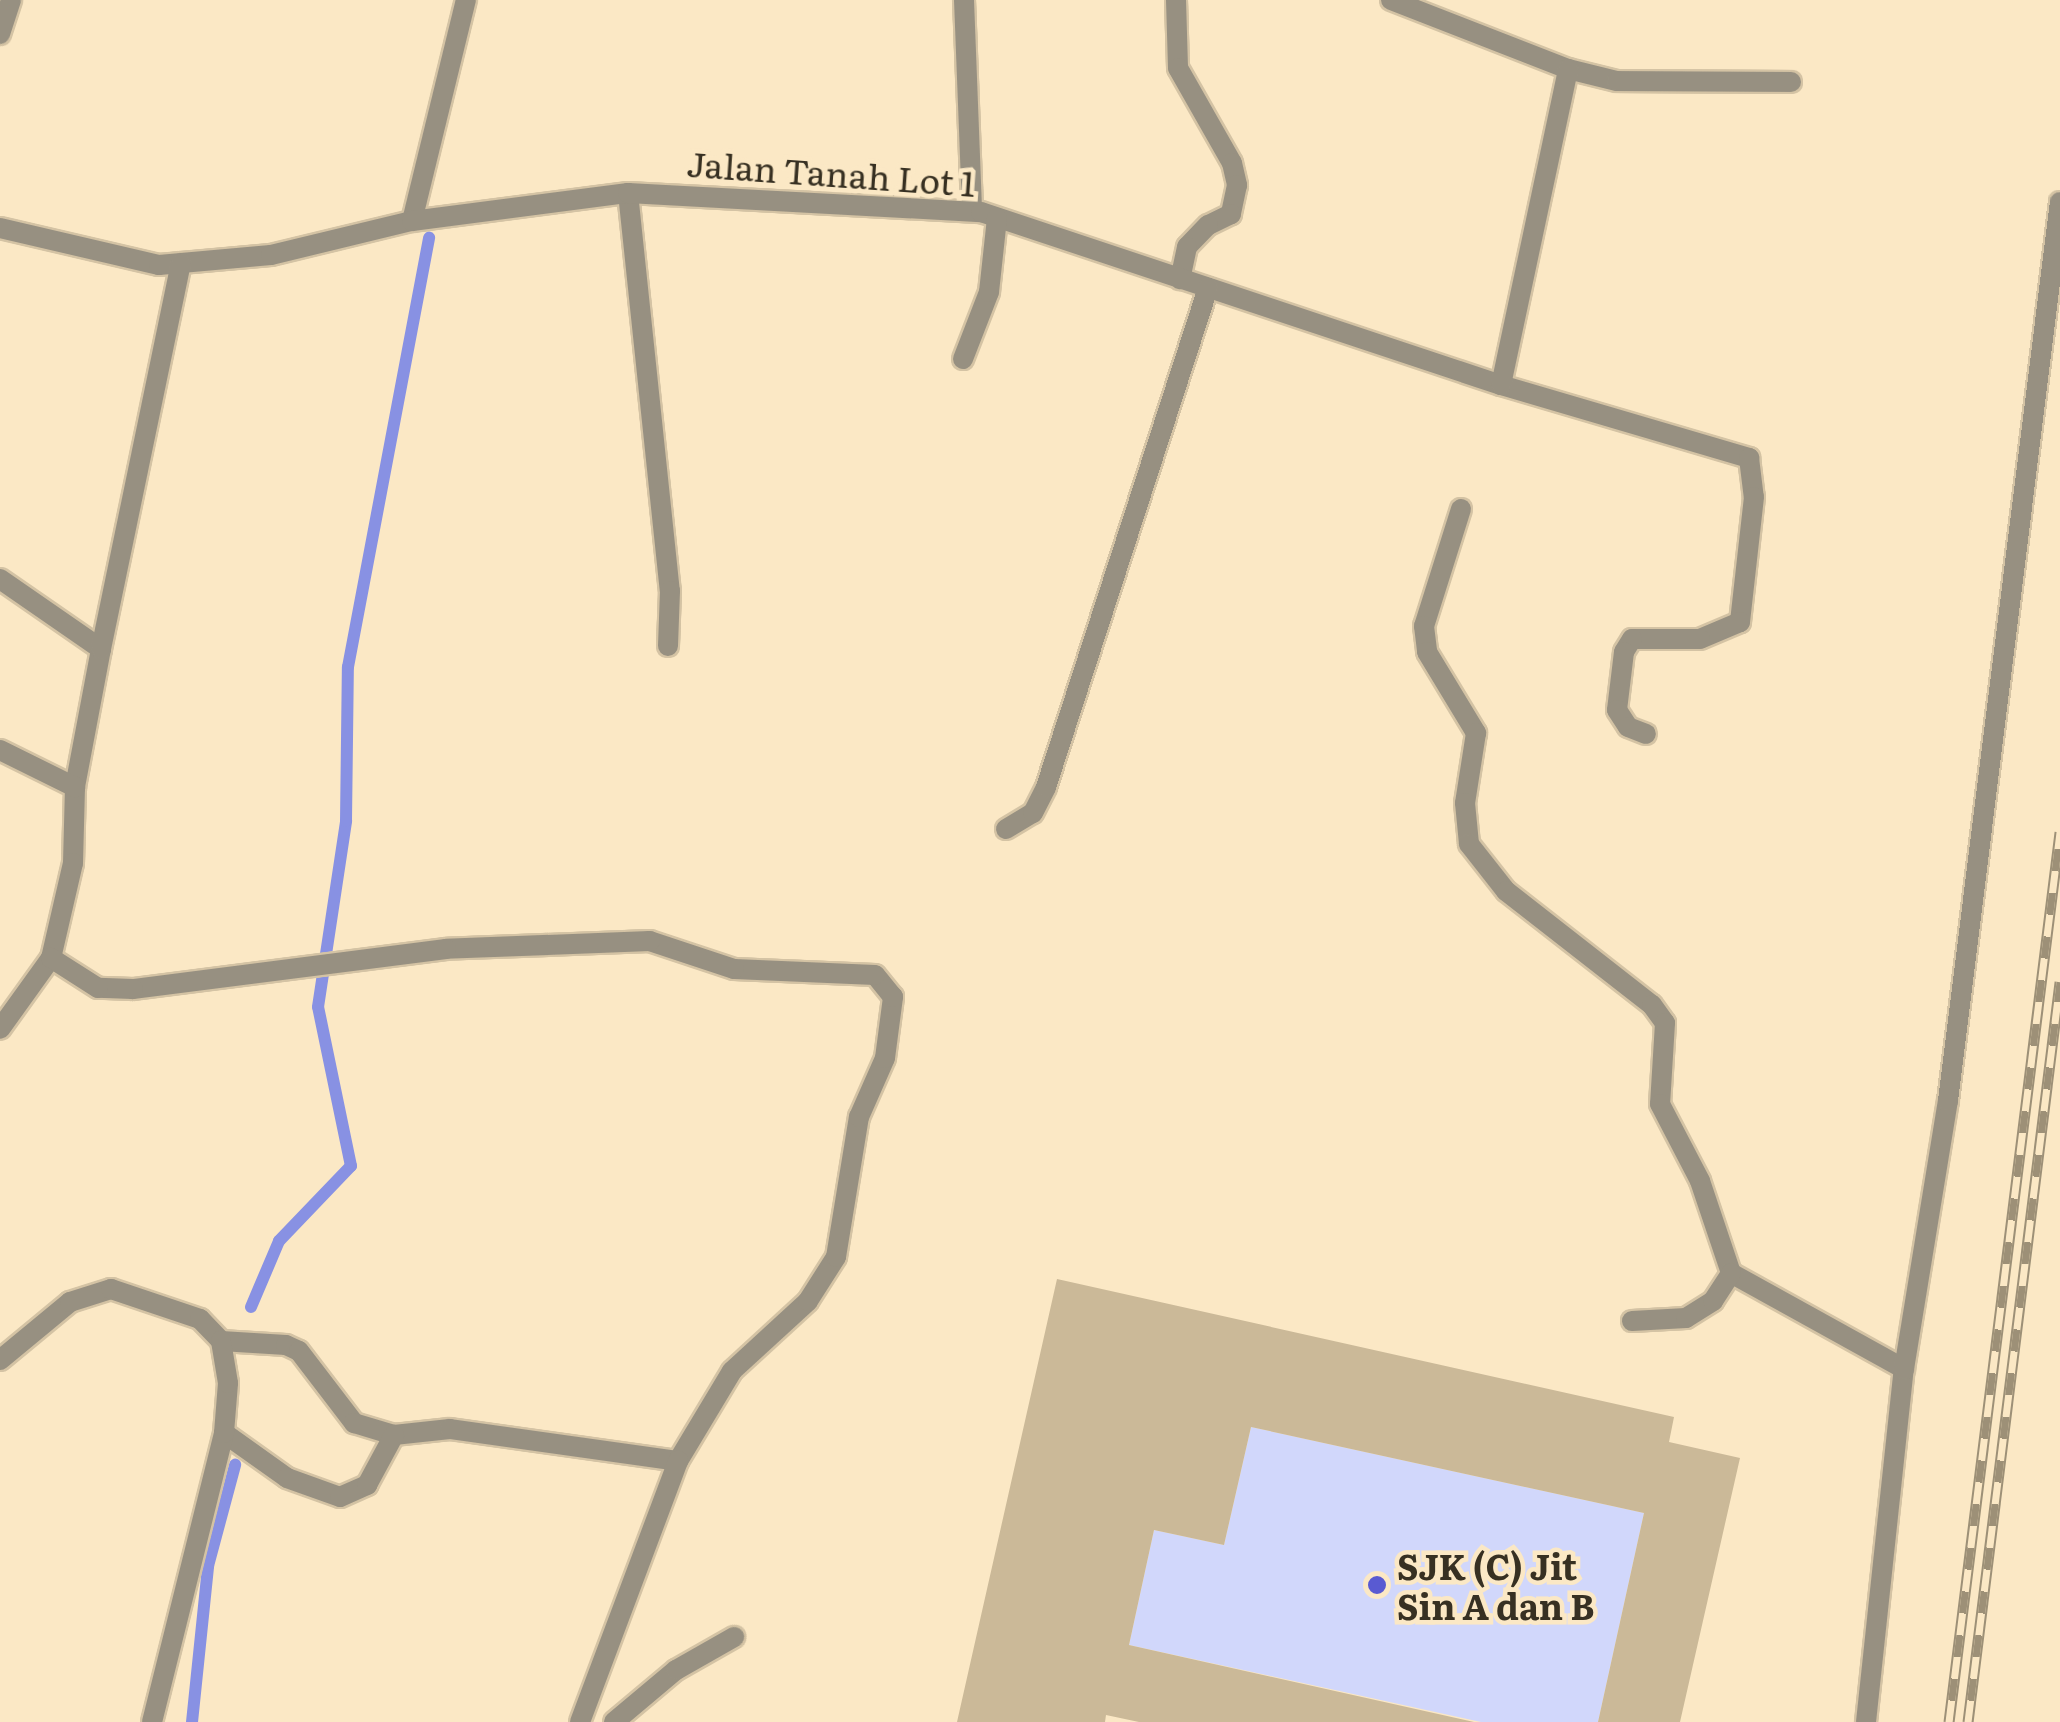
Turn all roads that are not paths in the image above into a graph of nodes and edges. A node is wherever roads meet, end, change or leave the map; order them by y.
1 (11, 0) edge
2 (466, 0) edge
3 (964, 0) edge
4 (1176, 0) edge
5 (1391, 0) edge
6 (0, 34) edge
7 (1568, 69) junction
8 (1791, 82) dead end
9 (628, 193) junction
10 (2060, 202) edge
11 (972, 210) junction
12 (997, 218) junction
13 (412, 221) junction
14 (0, 228) edge
15 (181, 263) junction
16 (1180, 279) junction
17 (1208, 288) junction
18 (963, 359) dead end
19 (1501, 384) junction
20 (1460, 509) dead end
21 (0, 579) edge
22 (668, 646) dead end
23 (101, 649) junction
24 (1646, 734) dead end
25 (0, 750) edge
26 (75, 787) junction
27 (1006, 829) dead end
28 (51, 958) junction
29 (0, 1030) edge
30 (1731, 1273) junction
31 (1632, 1321) dead end
32 (221, 1341) junction
33 (0, 1360) edge
34 (1904, 1369) junction
35 (224, 1433) junction
36 (394, 1435) junction
37 (678, 1462) junction
38 (734, 1637) dead end
39 (152, 1722) edge
40 (580, 1722) edge
41 (614, 1722) edge
42 (1866, 1722) edge

1 - 6 street
2 - 13 street
3 - 11 street
4 - 16 street
5 - 7 street
7 - 8 street
7 - 19 street
9 - 11 street, Jalan Tanah Lot 1
9 - 13 street, Jalan Tanah Lot 1
9 - 22 street
10 - 34 street
11 - 12 street, Jalan Tanah Lot 1
12 - 16 street, Jalan Tanah Lot 1
12 - 18 street
13 - 15 street, Jalan Tanah Lot 1
14 - 15 street, Jalan Tanah Lot 1
15 - 23 street
16 - 17 street, Jalan Tanah Lot 1
17 - 19 street, Jalan Tanah Lot 1
17 - 27 street
19 - 24 street, Jalan Tanah Lot 1
20 - 30 street
21 - 23 street
23 - 26 street
25 - 26 street
26 - 28 street
28 - 29 street
28 - 37 street
30 - 31 street
30 - 34 street
32 - 33 street
32 - 35 street
32 - 36 street
34 - 42 street
35 - 36 street
35 - 39 street
36 - 37 street
37 - 40 street
38 - 41 street

